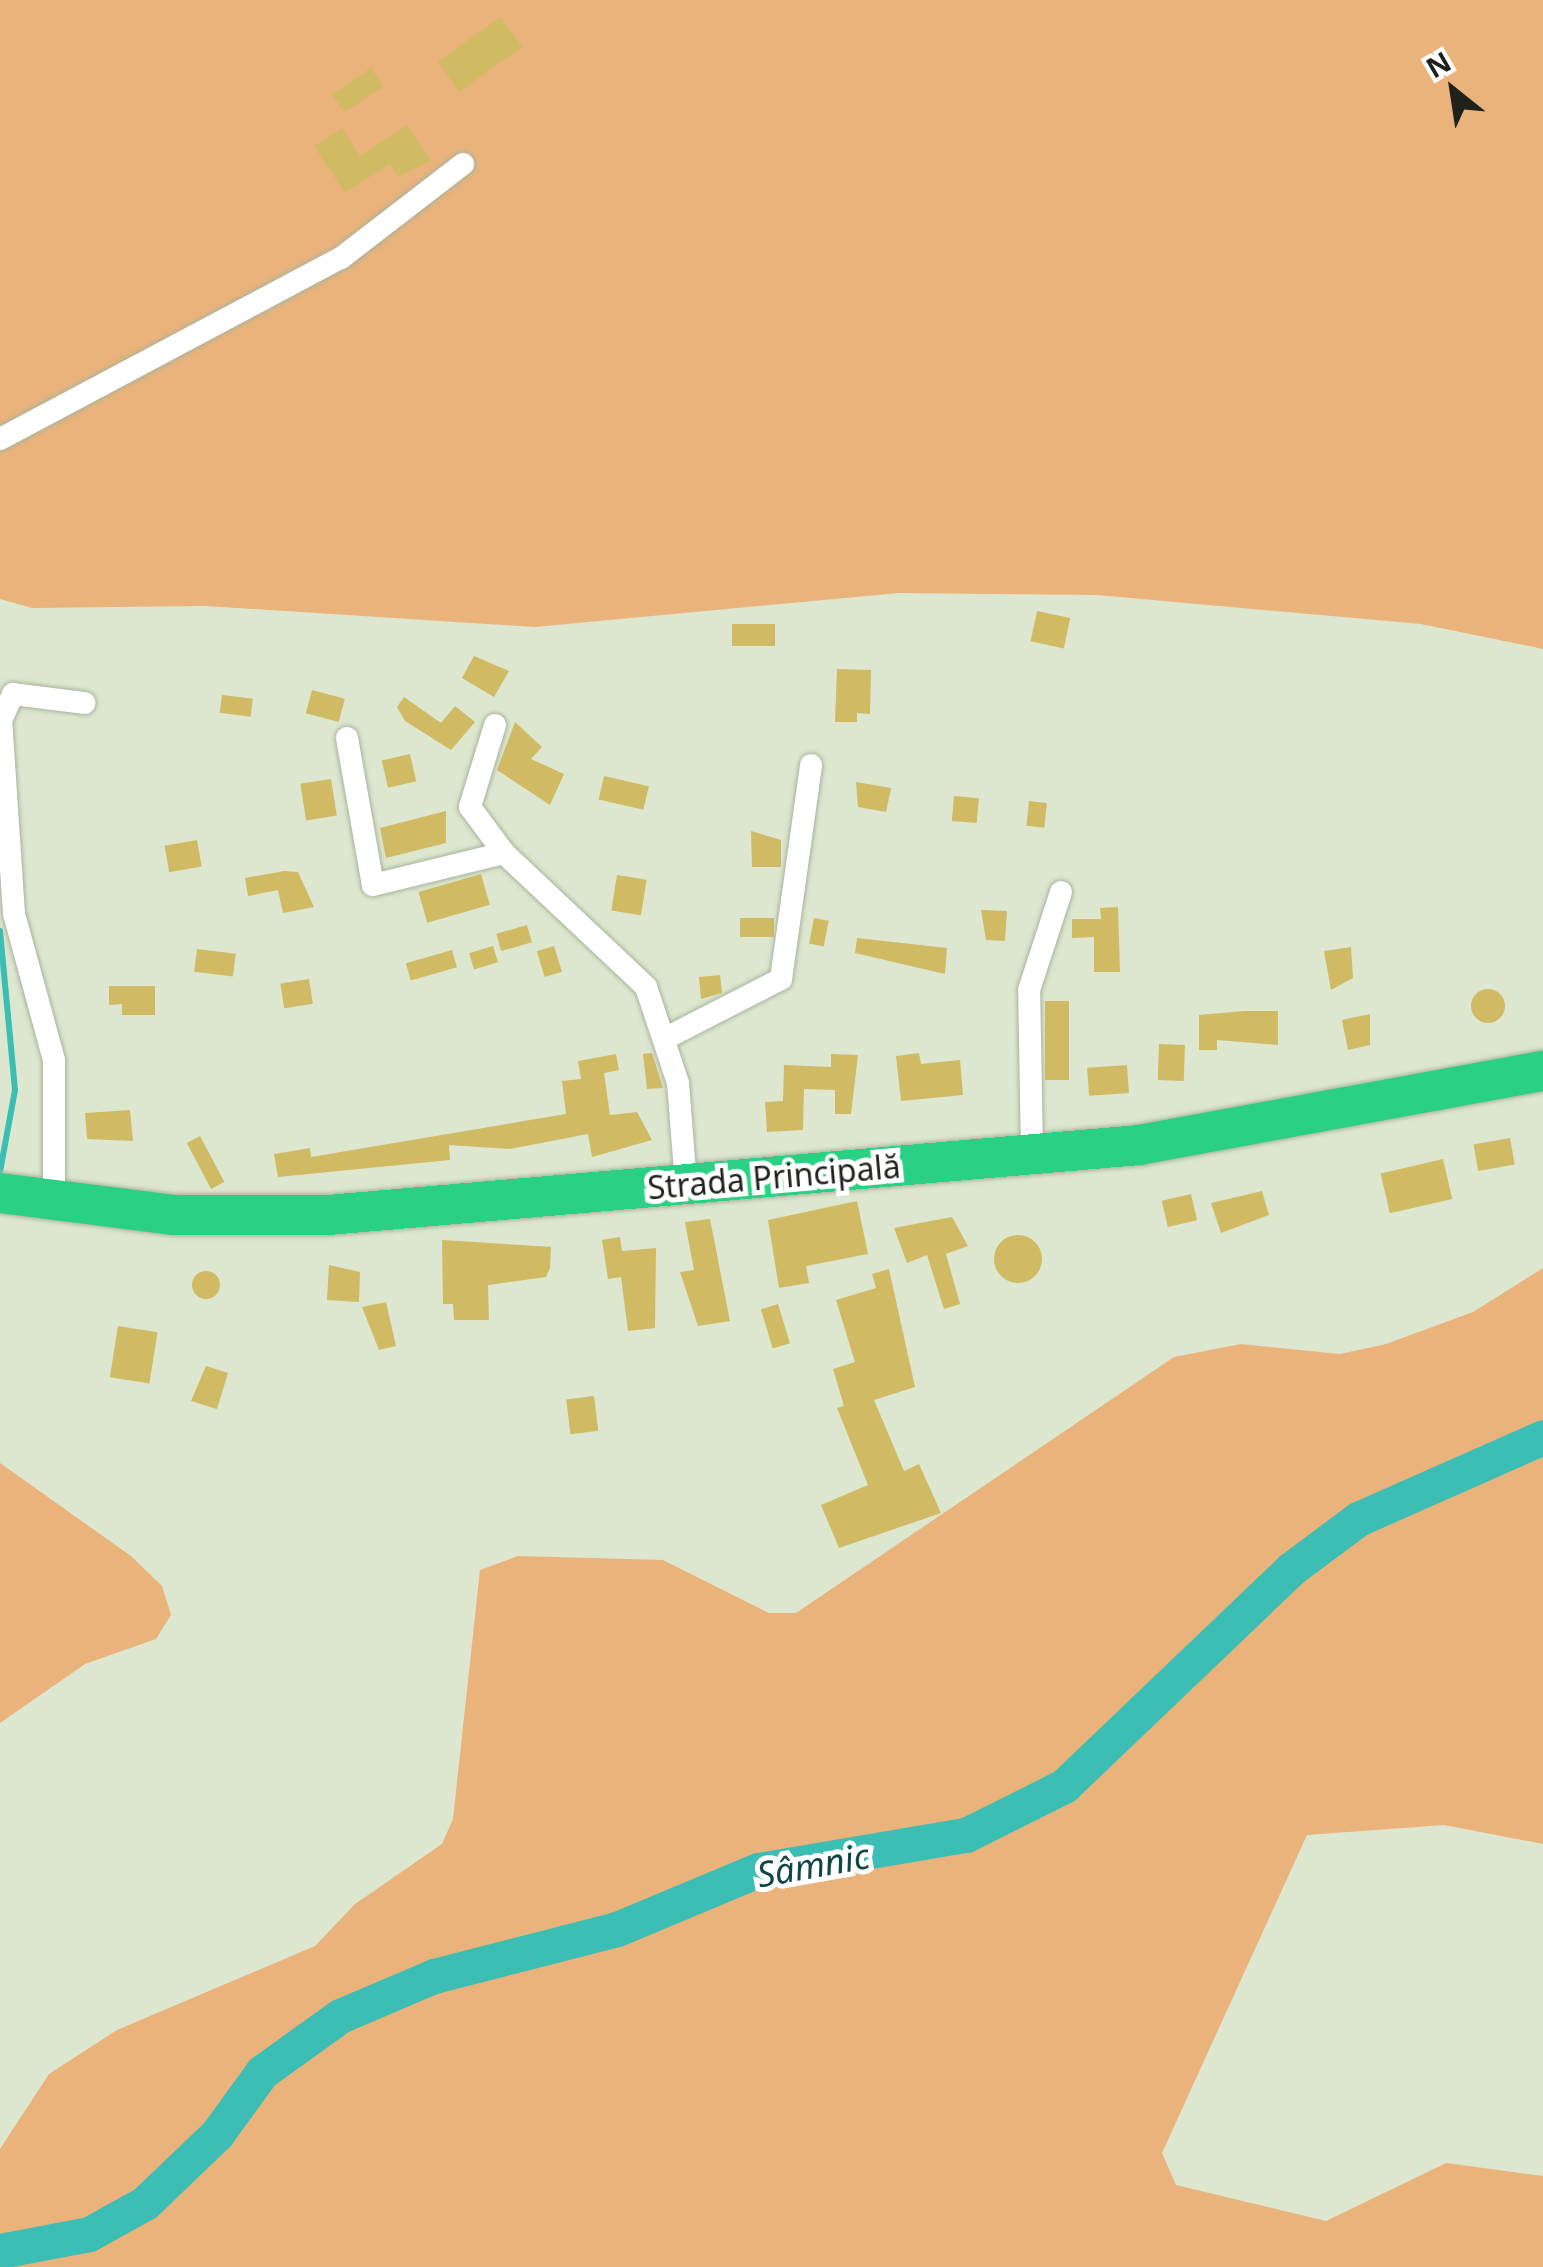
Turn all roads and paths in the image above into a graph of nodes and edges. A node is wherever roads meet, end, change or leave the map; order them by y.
1 (463, 164) dead end
2 (0, 439) edge
3 (84, 703) dead end
4 (496, 725) dead end
5 (347, 738) dead end
6 (811, 764) dead end
7 (504, 853) junction
8 (1061, 892) dead end
9 (668, 1037) junction
10 (1543, 1071) edge
11 (1032, 1154) junction
12 (686, 1184) junction
13 (0, 1192) edge
14 (54, 1201) junction

1 - 2 street
3 - 14 street
4 - 7 street
5 - 7 street
6 - 9 street
7 - 9 street
8 - 11 street
9 - 12 street
10 - 11 highway, Strada Principală
11 - 12 highway, Strada Principală
12 - 14 highway, Strada Principală
13 - 14 highway, Strada Principală

